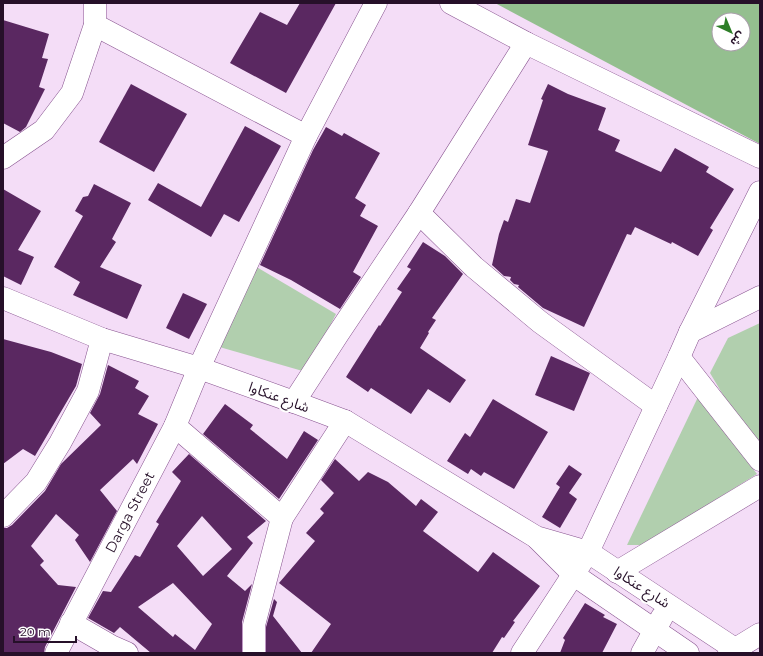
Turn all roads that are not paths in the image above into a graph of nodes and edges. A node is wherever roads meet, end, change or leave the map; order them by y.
1 (95, 3) edge
2 (376, 3) edge
3 (451, 3) edge
4 (95, 26) junction
5 (526, 43) junction
6 (306, 136) junction
7 (760, 157) edge
8 (3, 158) edge
9 (760, 192) edge
10 (419, 213) junction
11 (760, 297) edge
12 (3, 298) edge
13 (690, 332) junction
14 (102, 339) junction
15 (679, 357) junction
16 (199, 368) junction
17 (294, 402) junction
18 (656, 406) junction
19 (345, 421) junction
20 (175, 426) junction
21 (760, 460) edge
22 (760, 486) edge
23 (3, 516) edge
24 (282, 518) junction
25 (536, 537) junction
26 (588, 552) junction
27 (617, 572) junction
28 (574, 575) junction
29 (668, 605) junction
30 (71, 623) junction
31 (655, 630) junction
32 (760, 634) edge
33 (115, 650) edge
34 (735, 652) edge
35 (56, 653) edge
36 (254, 653) edge
37 (522, 653) edge
38 (642, 653) edge
39 (688, 653) edge

1 - 4 street
2 - 6 street, Darga Street
3 - 5 street
4 - 6 street
4 - 8 street
5 - 7 street
5 - 10 street
6 - 16 street, Darga Street
9 - 13 street
10 - 17 street
10 - 18 street
11 - 13 street
12 - 14 street, شارع عنكاوا
13 - 15 street
14 - 16 street, شارع عنكاوا
14 - 23 street
15 - 18 street
15 - 21 street
16 - 17 street, شارع عنكاوا
16 - 20 street, Darga Street
17 - 19 street, شارع عنكاوا
18 - 26 street
19 - 24 street
19 - 25 street, شارع عنكاوا
20 - 24 street
20 - 30 street, Darga Street
22 - 27 street
24 - 36 street
25 - 26 street, شارع عنكاوا
25 - 28 street, شارع عنكاوا
26 - 27 street, شارع عنكاوا
26 - 28 street
27 - 29 street, شارع عنكاوا
28 - 31 street, شارع عنكاوا
28 - 37 street
29 - 31 street
29 - 34 street, شارع عنكاوا
30 - 33 street
30 - 35 street, Darga Street
31 - 38 street
31 - 39 street, شارع عنكاوا
32 - 34 street

